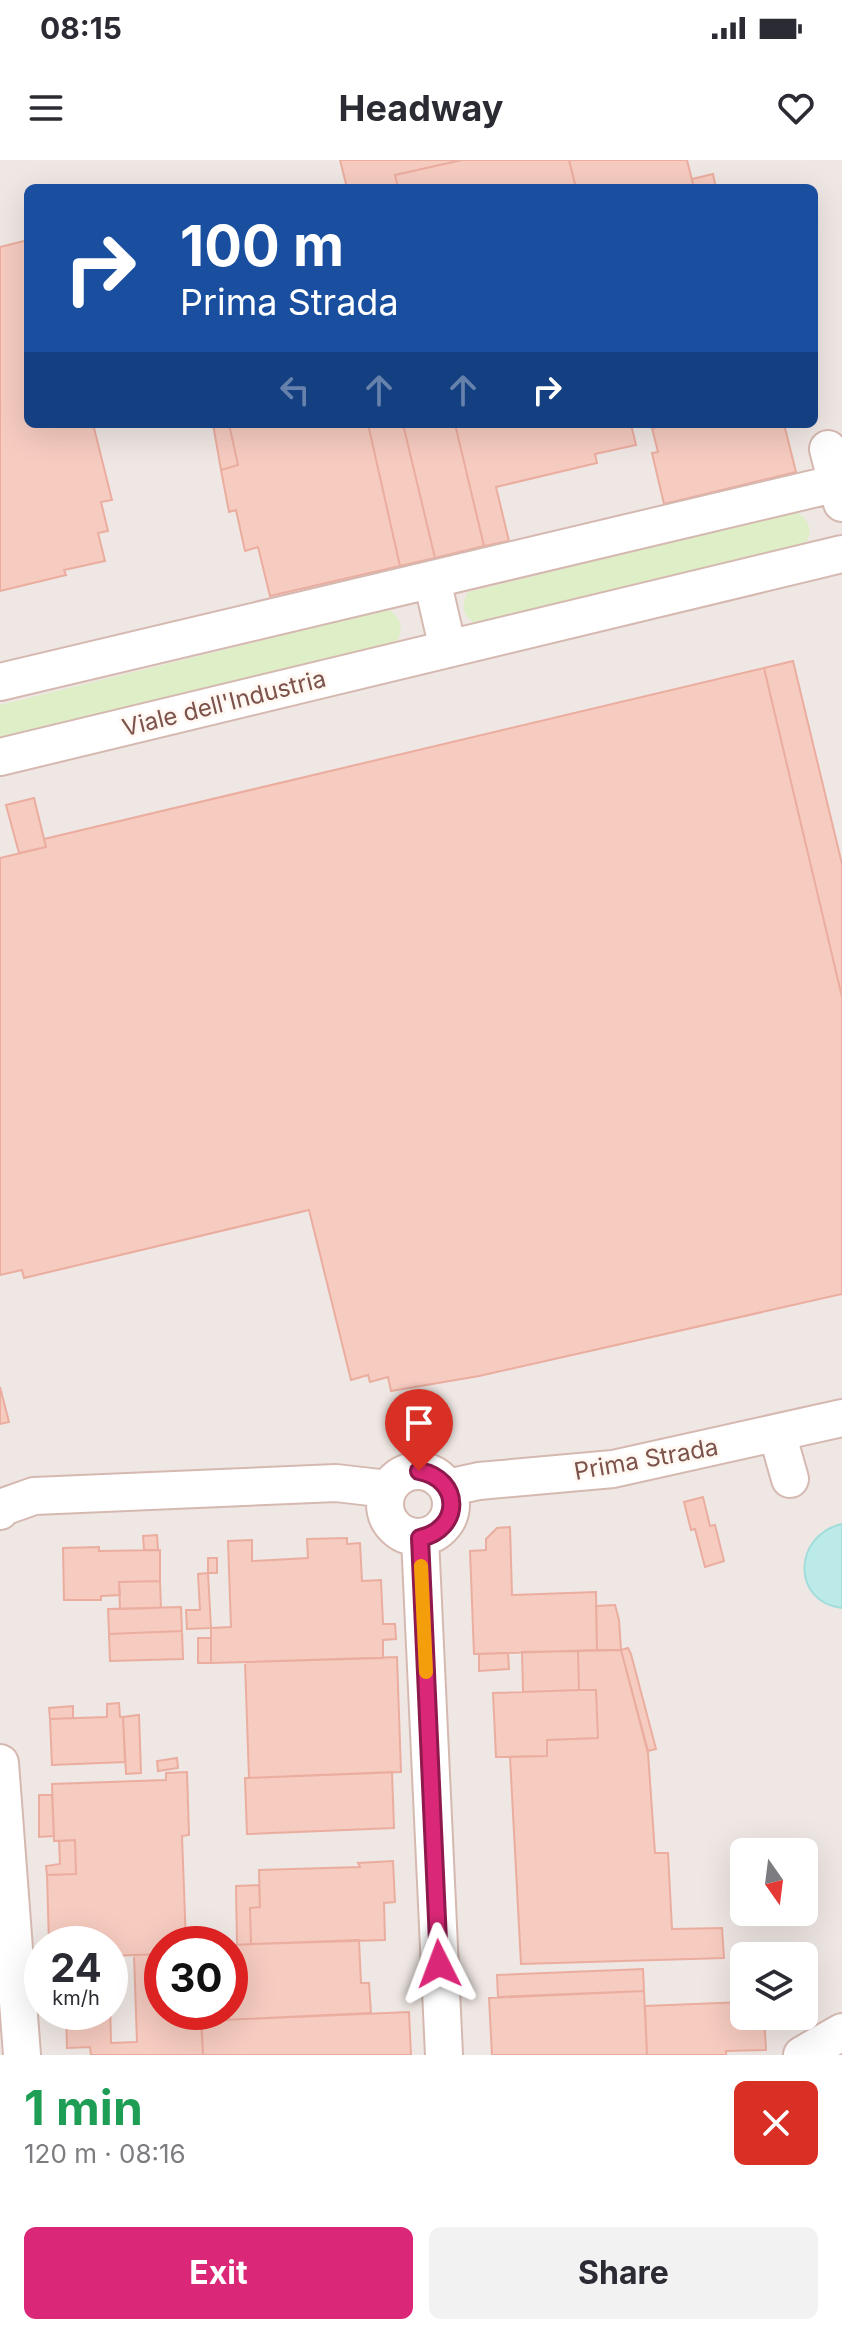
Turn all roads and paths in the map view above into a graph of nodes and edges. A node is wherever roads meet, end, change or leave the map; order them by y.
1 (828, 449) dead end
2 (840, 489) edge
3 (842, 554) edge
4 (432, 580) junction
5 (448, 649) junction
6 (0, 682) edge
7 (0, 757) edge
8 (842, 1418) edge
9 (777, 1433) junction
10 (790, 1479) dead end
11 (447, 1488) junction
12 (388, 1489) junction
13 (0, 1511) edge
14 (420, 1538) junction
15 (0, 1763) edge
16 (842, 2032) edge
17 (22, 2055) edge
18 (444, 2055) edge
19 (802, 2055) edge

1 - 2 street
2 - 4 street
3 - 5 street, Viale dell'Industria
4 - 5 street
4 - 6 street
5 - 7 street, Viale dell'Industria
8 - 9 street, Prima Strada
9 - 10 street
9 - 11 street, Prima Strada
11 - 12 street
11 - 14 street
12 - 13 street
12 - 14 street
14 - 18 street
15 - 17 street
16 - 19 street

